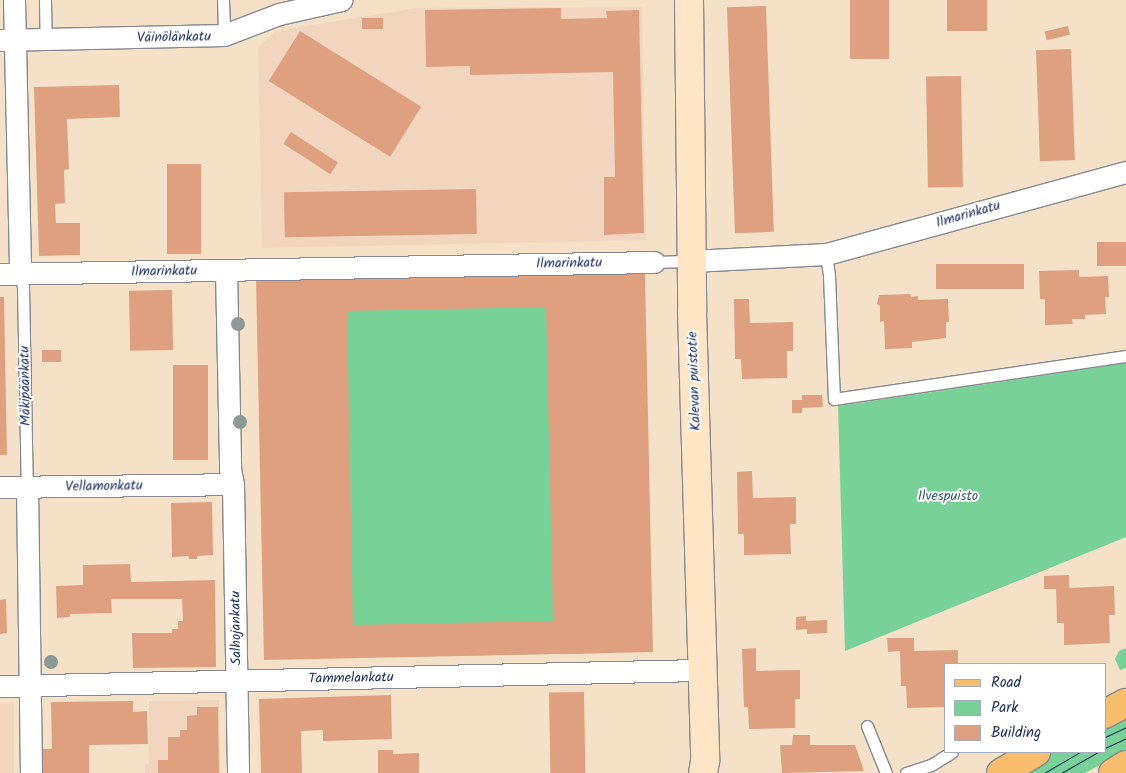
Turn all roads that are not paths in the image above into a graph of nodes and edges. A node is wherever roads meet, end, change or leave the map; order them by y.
1 (14, 0) edge
2 (45, 0) edge
3 (223, 0) edge
4 (342, 0) edge
5 (689, 0) edge
6 (224, 35) junction
7 (8, 40) edge
8 (46, 40) junction
9 (1126, 172) edge
10 (826, 254) junction
11 (692, 261) junction
12 (654, 262) joint
13 (215, 270) junction
14 (10, 274) edge
15 (1126, 356) edge
16 (233, 484) junction
17 (0, 487) edge
18 (28, 487) junction
19 (701, 670) junction
20 (236, 681) junction
21 (0, 686) edge
22 (30, 686) junction
23 (1126, 703) edge
24 (1106, 713) edge
25 (867, 726) dead end
26 (950, 753) edge
27 (1034, 753) edge
28 (1126, 765) edge
29 (706, 769) edge
30 (31, 773) edge
31 (238, 773) edge
32 (886, 773) edge
33 (906, 773) edge
34 (1002, 773) edge
35 (1113, 773) edge

1 - 7 street, Mäkipäänkatu
2 - 8 lane
3 - 6 lane
4 - 6 street, Väinölänkatu
5 - 11 main road, Kalevan puistotie
6 - 8 street, Väinölänkatu
7 - 8 street, Väinölänkatu
7 - 14 street, Mäkipäänkatu
9 - 10 street, Ilmarinkatu
10 - 11 street, Ilmarinkatu
10 - 15 lane
11 - 12 lane, Ilmarinkatu
11 - 19 main road, Kalevan puistotie
12 - 13 street, Ilmarinkatu
13 - 14 street, Ilmarinkatu
13 - 16 street, Salhojankatu
14 - 18 lane, Mäkipäänkatu
16 - 18 street, Vellamonkatu
16 - 20 street, Salhojankatu
17 - 18 street, Vellamonkatu
18 - 22 street, Mäkipäänkatu
19 - 20 street, Tammelankatu
19 - 29 main road, Kalevan puistotie
20 - 22 street, Tammelankatu
20 - 31 street, Salhojankatu
21 - 22 street, Tammelankatu
22 - 30 street, Mäkipäänkatu
23 - 24 main road
25 - 32 lane
26 - 33 lane
27 - 34 main road
28 - 35 main road

